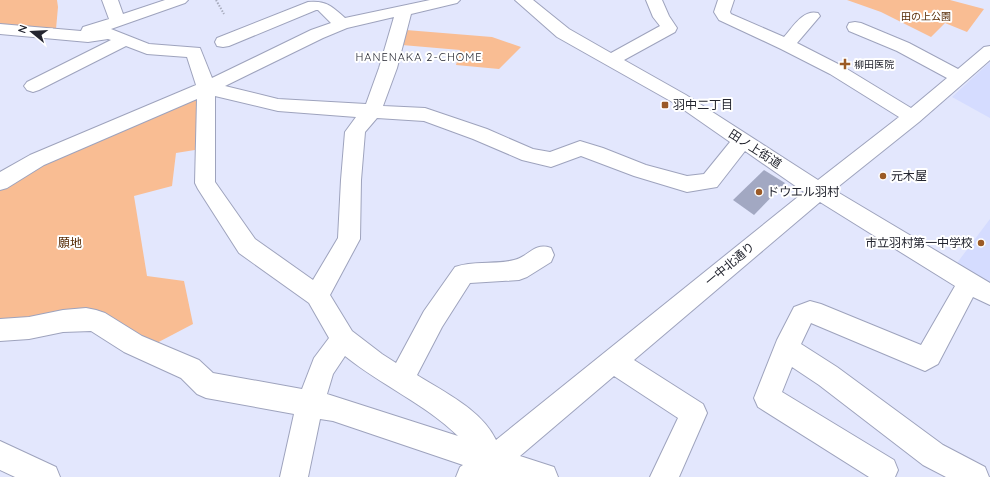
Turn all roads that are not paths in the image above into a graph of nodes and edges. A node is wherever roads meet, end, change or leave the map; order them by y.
1 (110, 0) edge
2 (180, 0) edge
3 (452, 0) edge
4 (524, 0) edge
5 (654, 0) edge
6 (726, 0) edge
7 (404, 11) junction
8 (812, 16) dead end
9 (117, 20) junction
10 (342, 24) junction
11 (854, 27) dead end
12 (0, 29) edge
13 (64, 35) junction
14 (126, 40) junction
15 (224, 42) dead end
16 (786, 45) junction
17 (990, 52) edge
18 (611, 60) junction
19 (960, 76) junction
20 (33, 86) dead end
21 (206, 88) junction
22 (372, 112) junction
23 (912, 117) junction
24 (742, 141) junction
25 (0, 180) edge
26 (818, 191) junction
27 (543, 255) dead end
28 (980, 288) edge
29 (317, 296) junction
30 (0, 330) edge
31 (343, 339) junction
32 (786, 348) junction
33 (612, 361) junction
34 (401, 380) junction
35 (310, 403) junction
36 (0, 455) edge
37 (492, 461) junction
38 (884, 470) dead end
39 (46, 477) edge
40 (294, 477) edge
41 (470, 477) edge
42 (544, 477) edge
43 (664, 477) edge
44 (975, 477) edge

1 - 9 street
2 - 9 street
3 - 7 street
4 - 18 street, 田ノ上街道
5 - 18 street
6 - 16 street
7 - 10 street
7 - 22 street
8 - 16 street
9 - 13 street
10 - 15 street
10 - 21 street
11 - 19 street
12 - 13 street
13 - 14 street
14 - 20 street
14 - 21 street
16 - 23 street
17 - 19 street, 一中北通り
18 - 24 street, 田ノ上街道
19 - 23 street, 一中北通り
21 - 22 street
21 - 25 street
21 - 29 street
22 - 24 street
22 - 29 street
23 - 26 street, 一中北通り
24 - 26 street, 田ノ上街道
26 - 28 street, 田ノ上街道
26 - 33 street, 一中北通り
27 - 34 street
28 - 32 street
29 - 31 street
30 - 35 street
31 - 34 street
31 - 35 street
32 - 38 street
32 - 44 street
33 - 37 street, 一中北通り
33 - 43 street
34 - 37 street
35 - 37 street
35 - 40 street
36 - 39 street
37 - 41 street, 一中北通り
37 - 42 street

